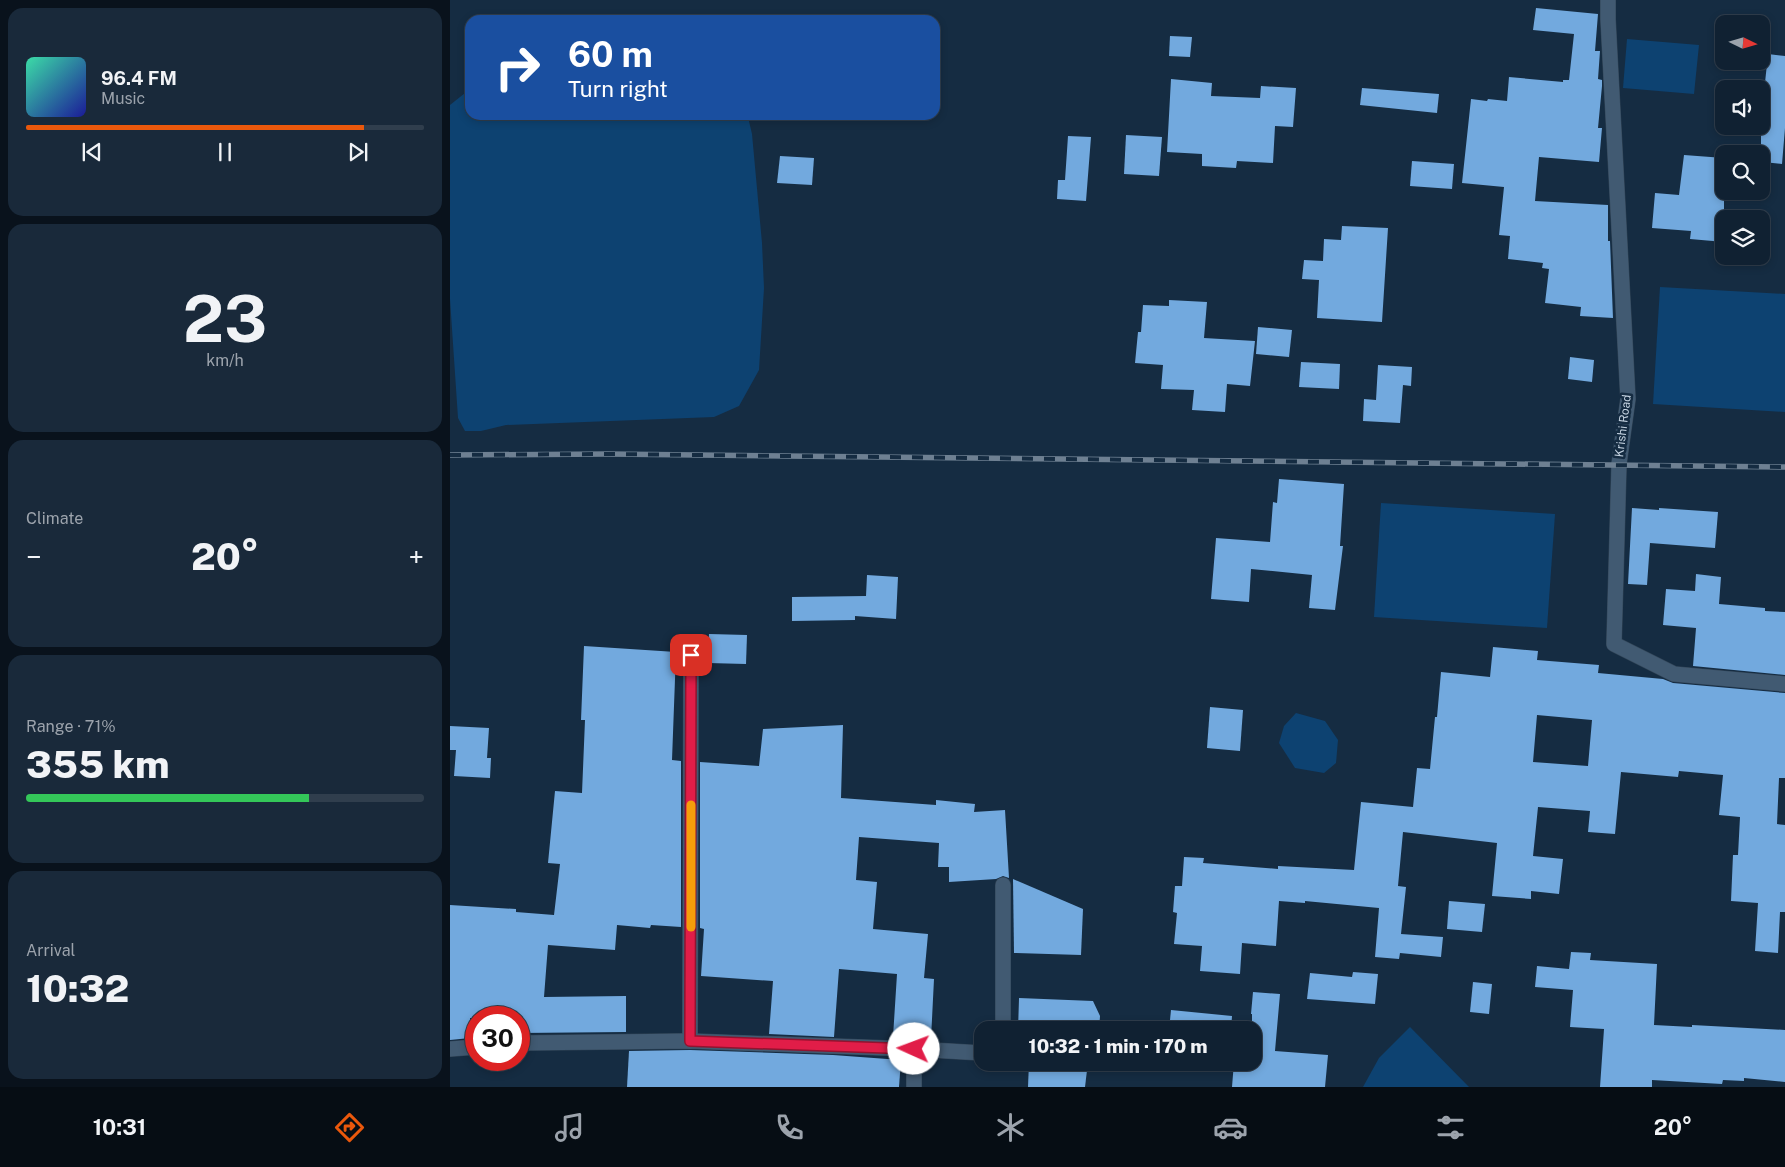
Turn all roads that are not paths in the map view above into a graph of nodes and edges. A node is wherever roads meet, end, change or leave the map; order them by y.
1 (1608, 0) edge
2 (691, 655) dead end
3 (1785, 684) edge
4 (1003, 885) dead end
5 (1003, 1021) edge
6 (690, 1041) junction
7 (530, 1043) edge
8 (465, 1048) edge
9 (450, 1049) edge
10 (914, 1049) junction
11 (974, 1053) edge
12 (914, 1087) edge

1 - 3 street, Krishi Road
2 - 6 street
4 - 5 street
6 - 7 street
6 - 10 street
8 - 9 street
10 - 11 street
10 - 12 street

